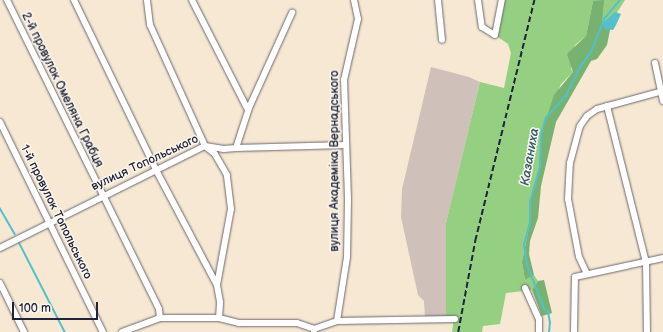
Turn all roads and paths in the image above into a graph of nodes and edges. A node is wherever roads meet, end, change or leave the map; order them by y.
1 (7, 0) edge
2 (74, 0) edge
3 (146, 0) edge
4 (192, 0) edge
5 (354, 0) edge
6 (438, 0) edge
7 (478, 0) edge
8 (502, 0) edge
9 (292, 12) dead end
10 (442, 40) dead end
11 (654, 63) dead end
12 (662, 91) edge
13 (663, 101) edge
14 (607, 106) junction
15 (248, 110) junction
16 (0, 122) edge
17 (346, 145) junction
18 (205, 146) junction
19 (236, 148) junction
20 (156, 170) junction
21 (101, 196) junction
22 (49, 222) junction
23 (0, 248) edge
24 (663, 258) edge
25 (646, 262) junction
26 (588, 274) junction
27 (0, 283) edge
28 (217, 285) junction
29 (525, 288) dead end
30 (160, 318) junction
31 (218, 318) junction
32 (455, 319) dead end
33 (337, 321) junction
34 (314, 330) edge
35 (24, 332) edge
36 (103, 332) edge
37 (122, 332) edge
38 (539, 332) edge
39 (574, 332) edge
40 (647, 332) edge

1 - 21 street, 2-й провулок Омеляна Грабця
2 - 20 street
3 - 18 street
4 - 15 street
5 - 17 street, вулиця Академіка Вернадського
6 - 10 street
7 - 8 street
9 - 15 street
11 - 12 street
12 - 13 street
12 - 14 street
14 - 25 street
14 - 26 street
15 - 19 street
16 - 22 street, 1-й провулок Топольського
17 - 19 street, вулиця Топольського
17 - 33 street, вулиця Академіка Вернадського
18 - 19 street, вулиця Топольського
18 - 20 street, вулиця Топольського
18 - 28 street
20 - 21 street, вулиця Топольського
20 - 28 street
21 - 22 street, вулиця Топольського
21 - 30 street, 2-й провулок Омеляна Грабця
22 - 23 street, вулиця Топольського
22 - 36 street, 1-й провулок Топольського
24 - 25 street
25 - 26 street
25 - 40 street
26 - 39 street
27 - 35 street
28 - 31 street
29 - 38 street
30 - 31 street
30 - 37 street
31 - 34 street
32 - 33 street
33 - 34 street

